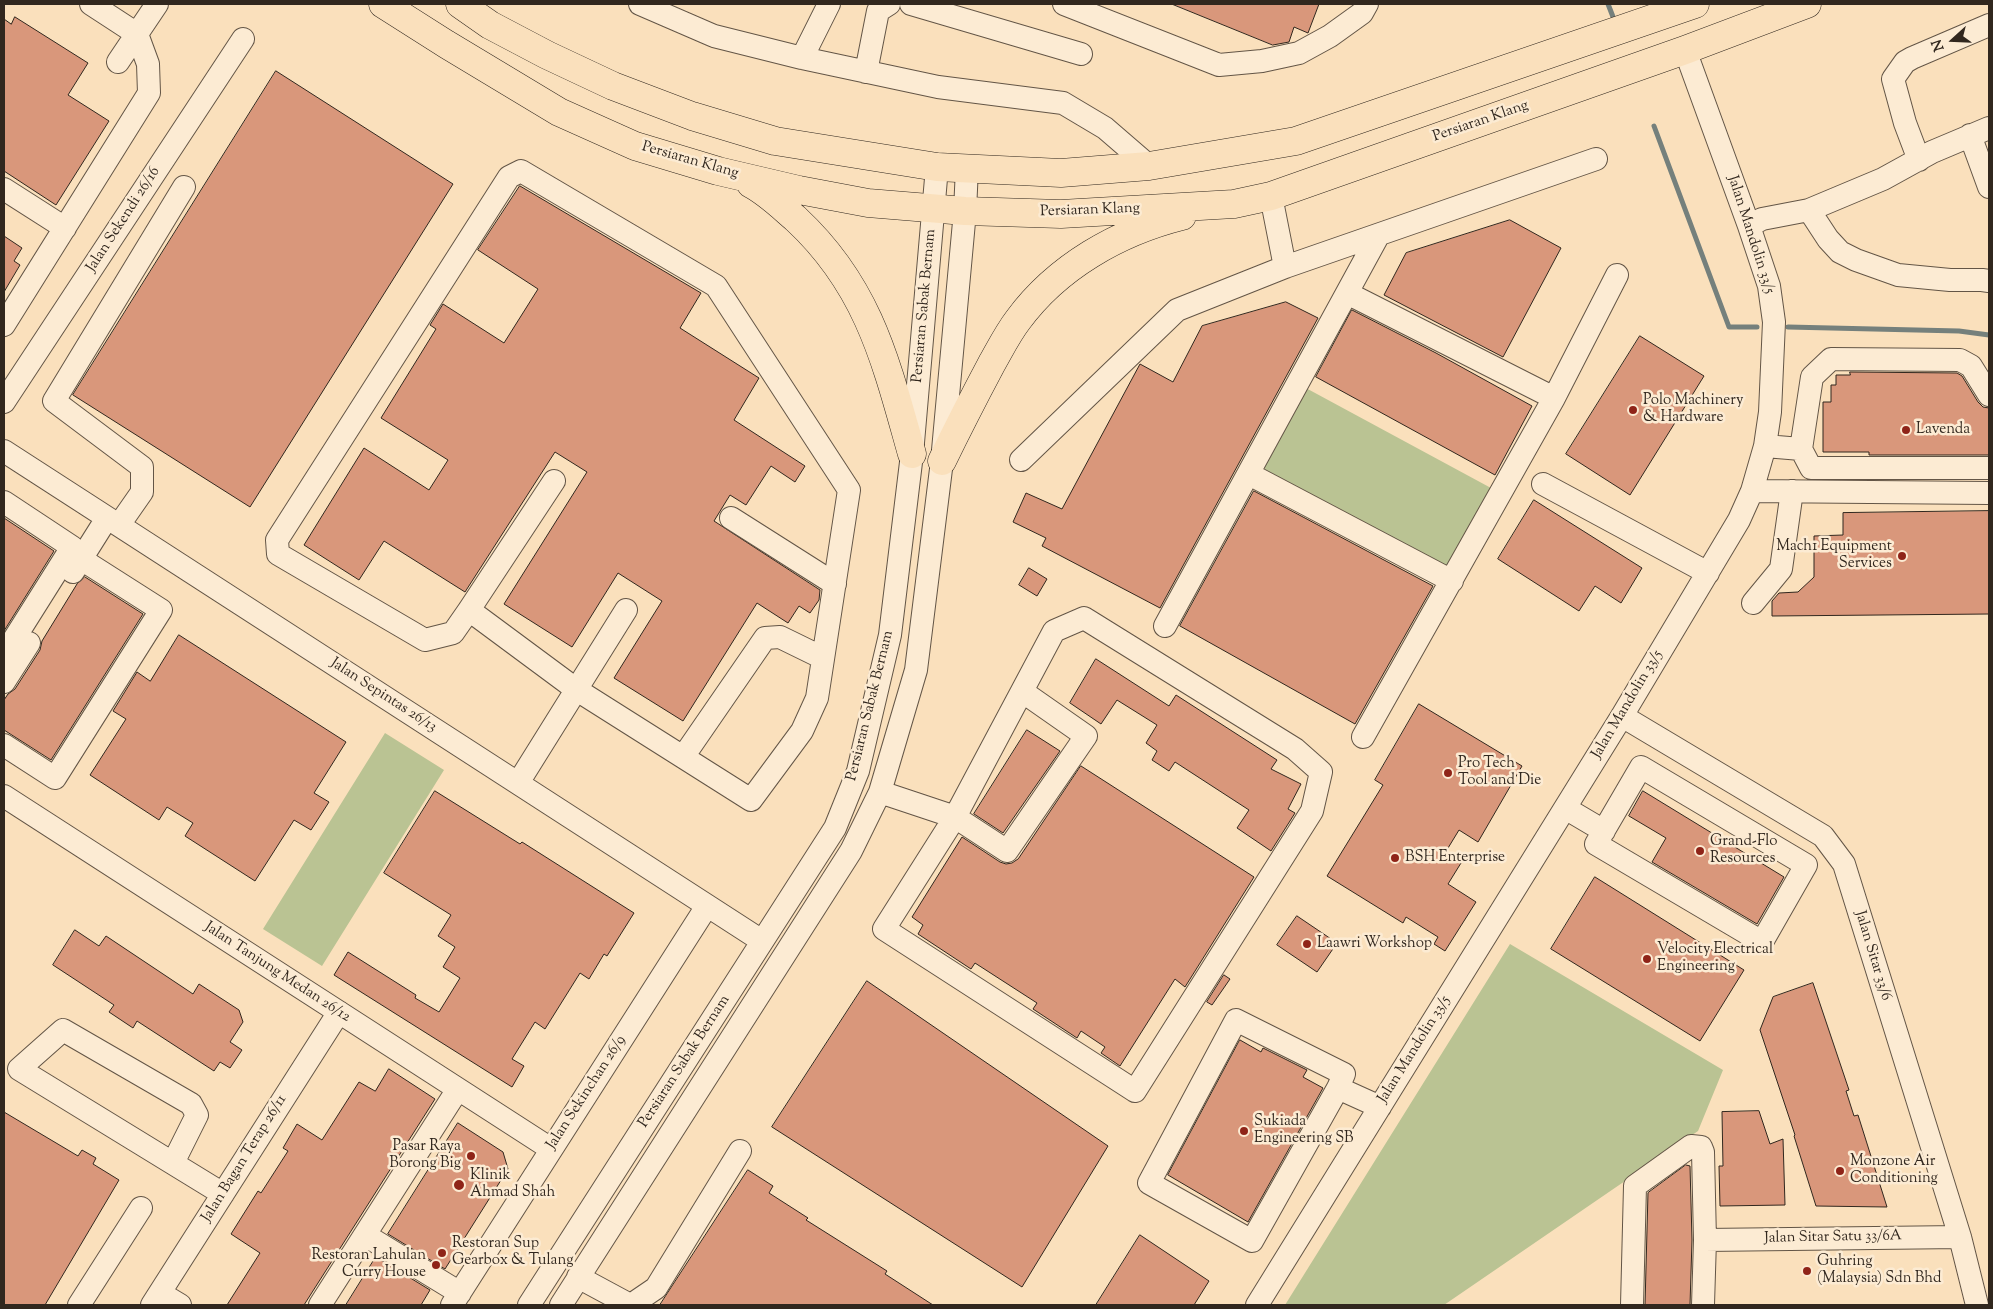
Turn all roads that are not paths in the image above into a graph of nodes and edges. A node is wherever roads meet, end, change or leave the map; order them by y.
1 (91, 4) edge
2 (157, 4) edge
3 (383, 4) edge
4 (460, 4) edge
5 (640, 4) edge
6 (829, 4) edge
7 (889, 4) edge
8 (911, 4) edge
9 (1064, 4) edge
10 (1367, 4) edge
11 (1807, 4) edge
12 (1689, 5) edge
13 (1989, 25) edge
14 (137, 34) junction
15 (243, 39) dead end
16 (1685, 50) junction
17 (1081, 54) dead end
18 (802, 58) junction
19 (118, 62) dead end
20 (866, 72) junction
21 (1980, 132) edge
22 (1596, 159) dead end
23 (1919, 160) junction
24 (1149, 166) junction
25 (937, 167) junction
26 (967, 168) junction
27 (736, 175) junction
28 (184, 187) dead end
29 (1989, 187) edge
30 (4, 189) edge
31 (1271, 196) junction
32 (1234, 204) junction
33 (934, 208) junction
34 (1809, 210) junction
35 (965, 211) junction
36 (1749, 226) junction
37 (64, 228) junction
38 (1378, 236) junction
39 (1286, 267) junction
40 (1617, 275) dead end
41 (1989, 281) edge
42 (1347, 293) junction
43 (4, 325) edge
44 (1989, 395) edge
45 (1554, 398) junction
46 (4, 402) edge
47 (1766, 446) junction
48 (1801, 449) junction
49 (4, 451) edge
50 (912, 454) junction
51 (1021, 460) dead end
52 (942, 461) junction
53 (1989, 468) edge
54 (1249, 474) junction
55 (554, 481) dead end
56 (1543, 484) dead end
57 (1752, 491) junction
58 (1792, 491) junction
59 (1989, 494) edge
60 (4, 502) edge
61 (731, 518) dead end
62 (113, 522) junction
63 (81, 559) junction
64 (1708, 573) junction
65 (1452, 581) junction
66 (835, 584) junction
67 (1753, 603) dead end
68 (469, 610) junction
69 (626, 610) dead end
70 (1165, 626) dead end
71 (4, 655) edge
72 (823, 658) junction
73 (4, 682) edge
74 (577, 690) junction
75 (1023, 692) junction
76 (1622, 716) junction
77 (1363, 737) dead end
78 (4, 745) edge
79 (683, 757) junction
80 (518, 783) junction
81 (880, 792) junction
82 (4, 796) edge
83 (1565, 808) junction
84 (955, 817) junction
85 (1604, 831) junction
86 (707, 906) junction
87 (762, 942) junction
88 (338, 1012) junction
89 (1338, 1088) junction
90 (458, 1090) junction
91 (1380, 1107) junction
92 (551, 1150) junction
93 (740, 1151) dead end
94 (173, 1163) junction
95 (223, 1194) junction
96 (140, 1208) dead end
97 (365, 1235) junction
98 (1960, 1236) junction
99 (1705, 1240) junction
100 (578, 1277) junction
101 (156, 1299) edge
102 (456, 1299) edge
103 (80, 1305) edge
104 (180, 1305) edge
105 (320, 1305) edge
106 (529, 1305) edge
107 (560, 1305) edge
108 (631, 1305) edge
109 (1256, 1305) edge
110 (1632, 1305) edge
111 (1703, 1305) edge
112 (1977, 1305) edge

1 - 14 street
2 - 14 street
3 - 27 main road, Persiaran Klang
4 - 25 main road
5 - 18 street
6 - 18 street
7 - 20 street
8 - 17 street
9 - 10 street
11 - 16 main road, Persiaran Klang
12 - 24 main road
13 - 23 street
14 - 19 street
14 - 37 street
15 - 46 street, Jalan Sekendi 26/16
16 - 31 main road, Persiaran Klang
16 - 36 street, Jalan Mandolin 33/5
18 - 20 street
20 - 24 street
21 - 23 street
21 - 29 street
22 - 38 street
23 - 34 street
24 - 26 main road
25 - 26 main road
25 - 33 street, Persiaran Sabak Bernam
26 - 35 street, Persiaran Sabak Bernam
27 - 33 main road, Persiaran Klang
27 - 50 main road
28 - 62 street
30 - 37 street
31 - 32 main road, Persiaran Klang
31 - 39 street
32 - 35 main road, Persiaran Klang
32 - 52 main road
33 - 35 main road, Persiaran Klang
33 - 50 street, Persiaran Sabak Bernam
34 - 36 street
34 - 41 street
35 - 52 street, Persiaran Sabak Bernam
36 - 47 street, Jalan Mandolin 33/5
37 - 43 street
38 - 39 street
38 - 42 street
39 - 51 street
40 - 45 street
42 - 45 street
42 - 54 street
44 - 48 street
45 - 65 street
47 - 48 street
47 - 57 street, Jalan Mandolin 33/5
48 - 53 street
49 - 62 street, Jalan Sepintas 26/13
50 - 87 street, Persiaran Sabak Bernam
52 - 81 street, Persiaran Sabak Bernam
54 - 65 street
54 - 70 street
55 - 68 street
56 - 64 street
57 - 58 street
57 - 64 street, Jalan Mandolin 33/5
58 - 59 street
58 - 67 street
60 - 71 street
61 - 66 street
62 - 63 street
62 - 80 street, Jalan Sepintas 26/13
63 - 73 street
63 - 78 street
64 - 76 street, Jalan Mandolin 33/5
65 - 77 street
66 - 68 street
66 - 72 street
68 - 74 street
69 - 74 street
72 - 79 street
72 - 79 street
74 - 79 street
74 - 80 street
75 - 84 street
75 - 84 street
75 - 84 street
76 - 83 street, Jalan Mandolin 33/5
76 - 98 street, Jalan Sitar 33/6
80 - 86 street, Jalan Sepintas 26/13
81 - 84 street
81 - 100 street, Persiaran Sabak Bernam
82 - 88 street, Jalan Tanjung Medan 26/12
83 - 85 street
83 - 91 street, Jalan Mandolin 33/5
85 - 85 street
86 - 87 street, Jalan Sepintas 26/13
86 - 92 street, Jalan Sekinchan 26/9
87 - 106 street, Persiaran Sabak Bernam
88 - 90 street, Jalan Tanjung Medan 26/12
88 - 95 street, Jalan Bagan Terap 26/11
89 - 89 street
89 - 91 street
90 - 92 street, Jalan Tanjung Medan 26/12
90 - 97 street
91 - 109 street, Jalan Mandolin 33/5
92 - 102 street, Jalan Sekinchan 26/9
93 - 108 street
94 - 94 street
94 - 95 street
95 - 101 street, Jalan Bagan Terap 26/11
96 - 103 street
97 - 102 street
97 - 105 street
98 - 99 street, Jalan Sitar Satu 33/6A
98 - 112 street, Jalan Sitar 33/6
99 - 110 street
99 - 111 street
100 - 107 street, Persiaran Sabak Bernam
100 - 108 street
101 - 104 street

